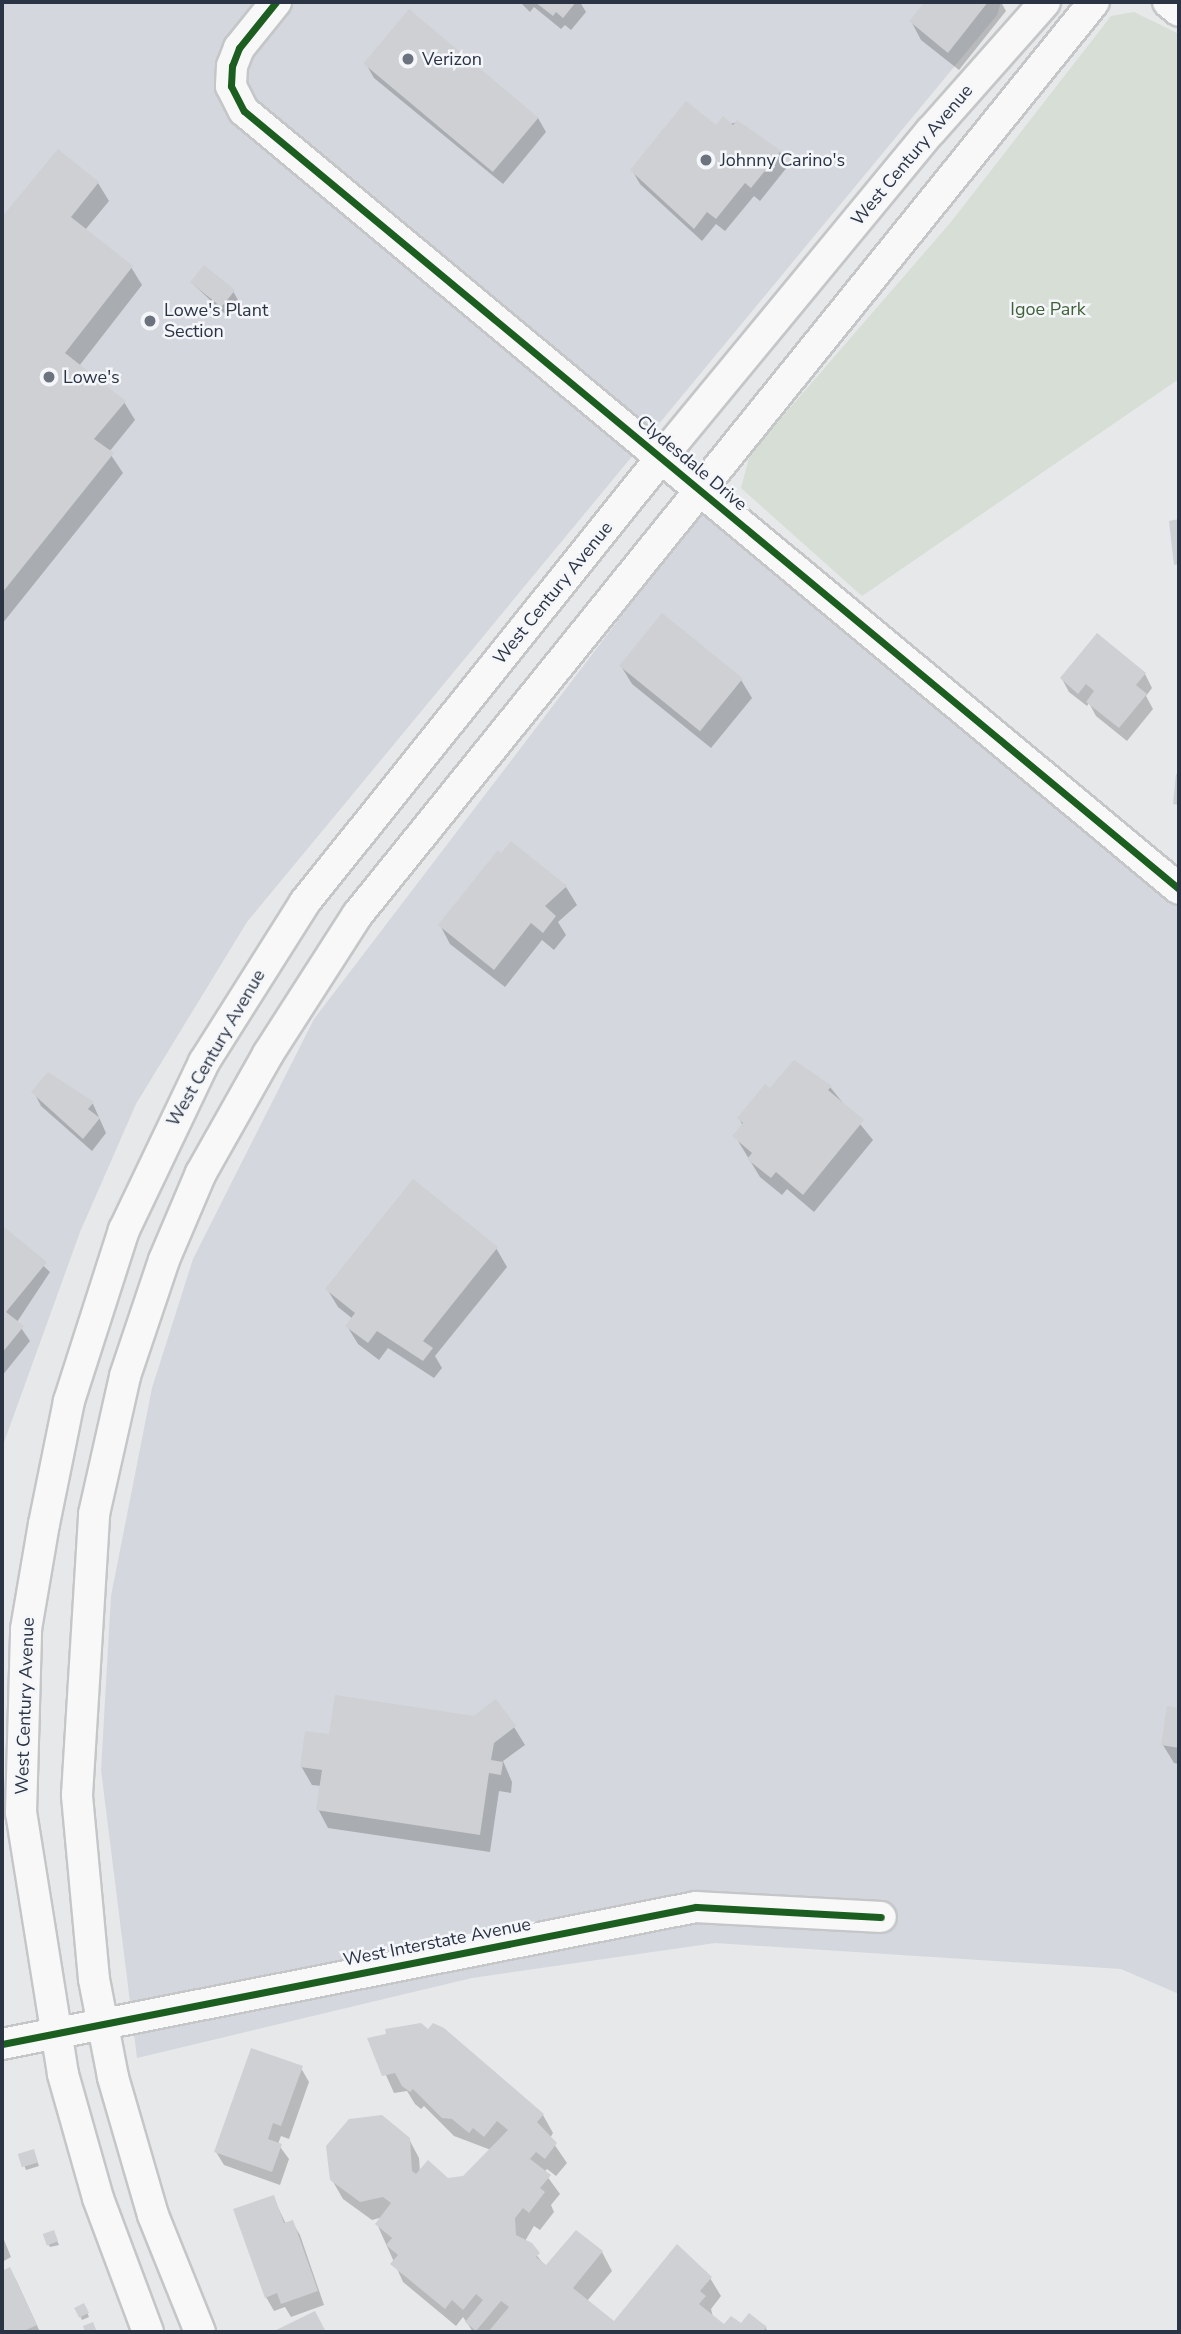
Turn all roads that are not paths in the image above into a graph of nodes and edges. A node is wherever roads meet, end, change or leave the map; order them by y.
1 (276, 2) edge
2 (1045, 2) edge
3 (1094, 2) edge
4 (1168, 2) edge
5 (1179, 10) edge
6 (1024, 14) edge
7 (661, 458) junction
8 (697, 488) junction
9 (1179, 890) edge
10 (881, 1917) dead end
11 (101, 2025) junction
12 (54, 2032) junction
13 (2, 2044) edge
14 (148, 2332) edge
15 (200, 2332) edge

1 - 7 main road, Clydesdale Drive
2 - 6 main road, West Century Avenue
3 - 8 main road
4 - 5 main road
6 - 7 main road, West Century Avenue
7 - 8 main road, Clydesdale Drive
7 - 12 main road, West Century Avenue
8 - 9 main road, Clydesdale Drive
8 - 11 main road
10 - 11 main road, West Interstate Avenue
11 - 12 main road, West Interstate Avenue
11 - 15 main road
12 - 13 main road, West Interstate Avenue
12 - 14 main road, West Century Avenue

